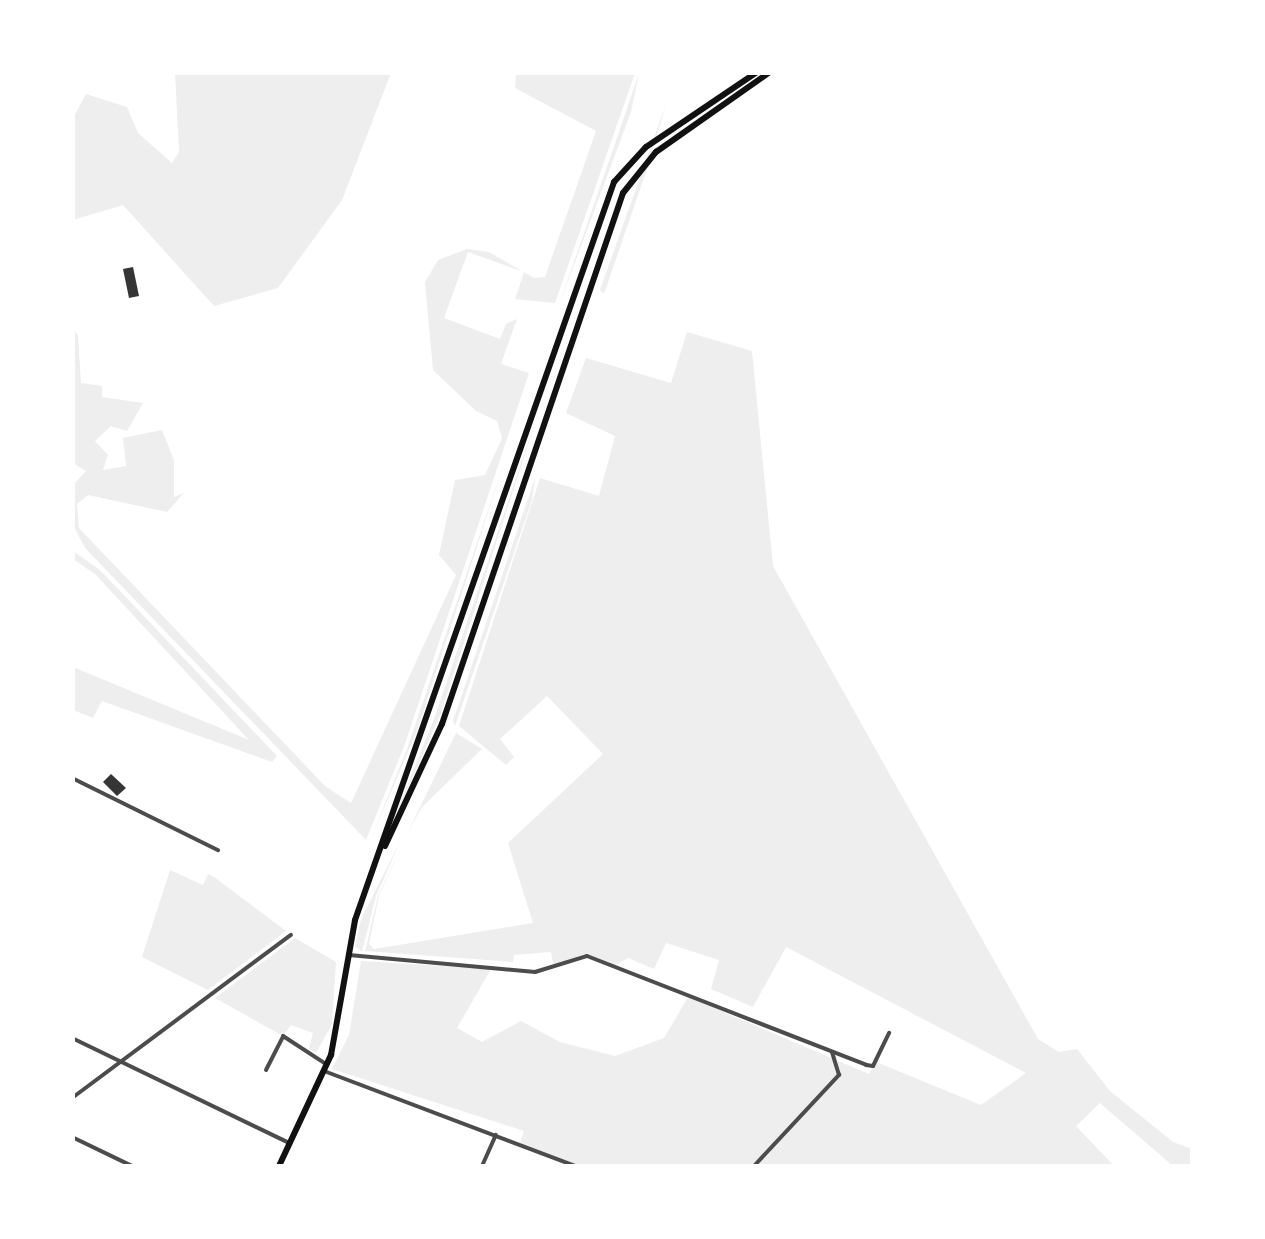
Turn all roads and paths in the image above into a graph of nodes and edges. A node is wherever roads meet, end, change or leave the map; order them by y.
1 (758, 72) edge
2 (770, 72) edge
3 (596, 230) junction
4 (608, 234) junction
5 (72, 778) edge
6 (218, 850) dead end
7 (380, 853) junction
8 (290, 935) dead end
9 (349, 955) junction
10 (888, 1033) dead end
11 (72, 1038) edge
12 (831, 1050) junction
13 (119, 1060) junction
14 (326, 1068) junction
15 (266, 1070) dead end
16 (72, 1098) edge
17 (496, 1135) junction
18 (72, 1137) edge
19 (290, 1144) junction
20 (132, 1166) edge
21 (279, 1166) edge
22 (482, 1166) edge
23 (576, 1166) edge
24 (754, 1166) edge

1 - 3 main road
2 - 4 main road
3 - 4 main road
3 - 7 main road
4 - 7 main road
5 - 6 street
7 - 9 main road
8 - 13 street
9 - 12 street
9 - 14 main road
10 - 12 street
11 - 13 street
12 - 24 street
13 - 16 street
13 - 19 street
14 - 15 street
14 - 17 street
14 - 19 main road
17 - 22 street
17 - 23 street
18 - 20 street
19 - 21 main road

